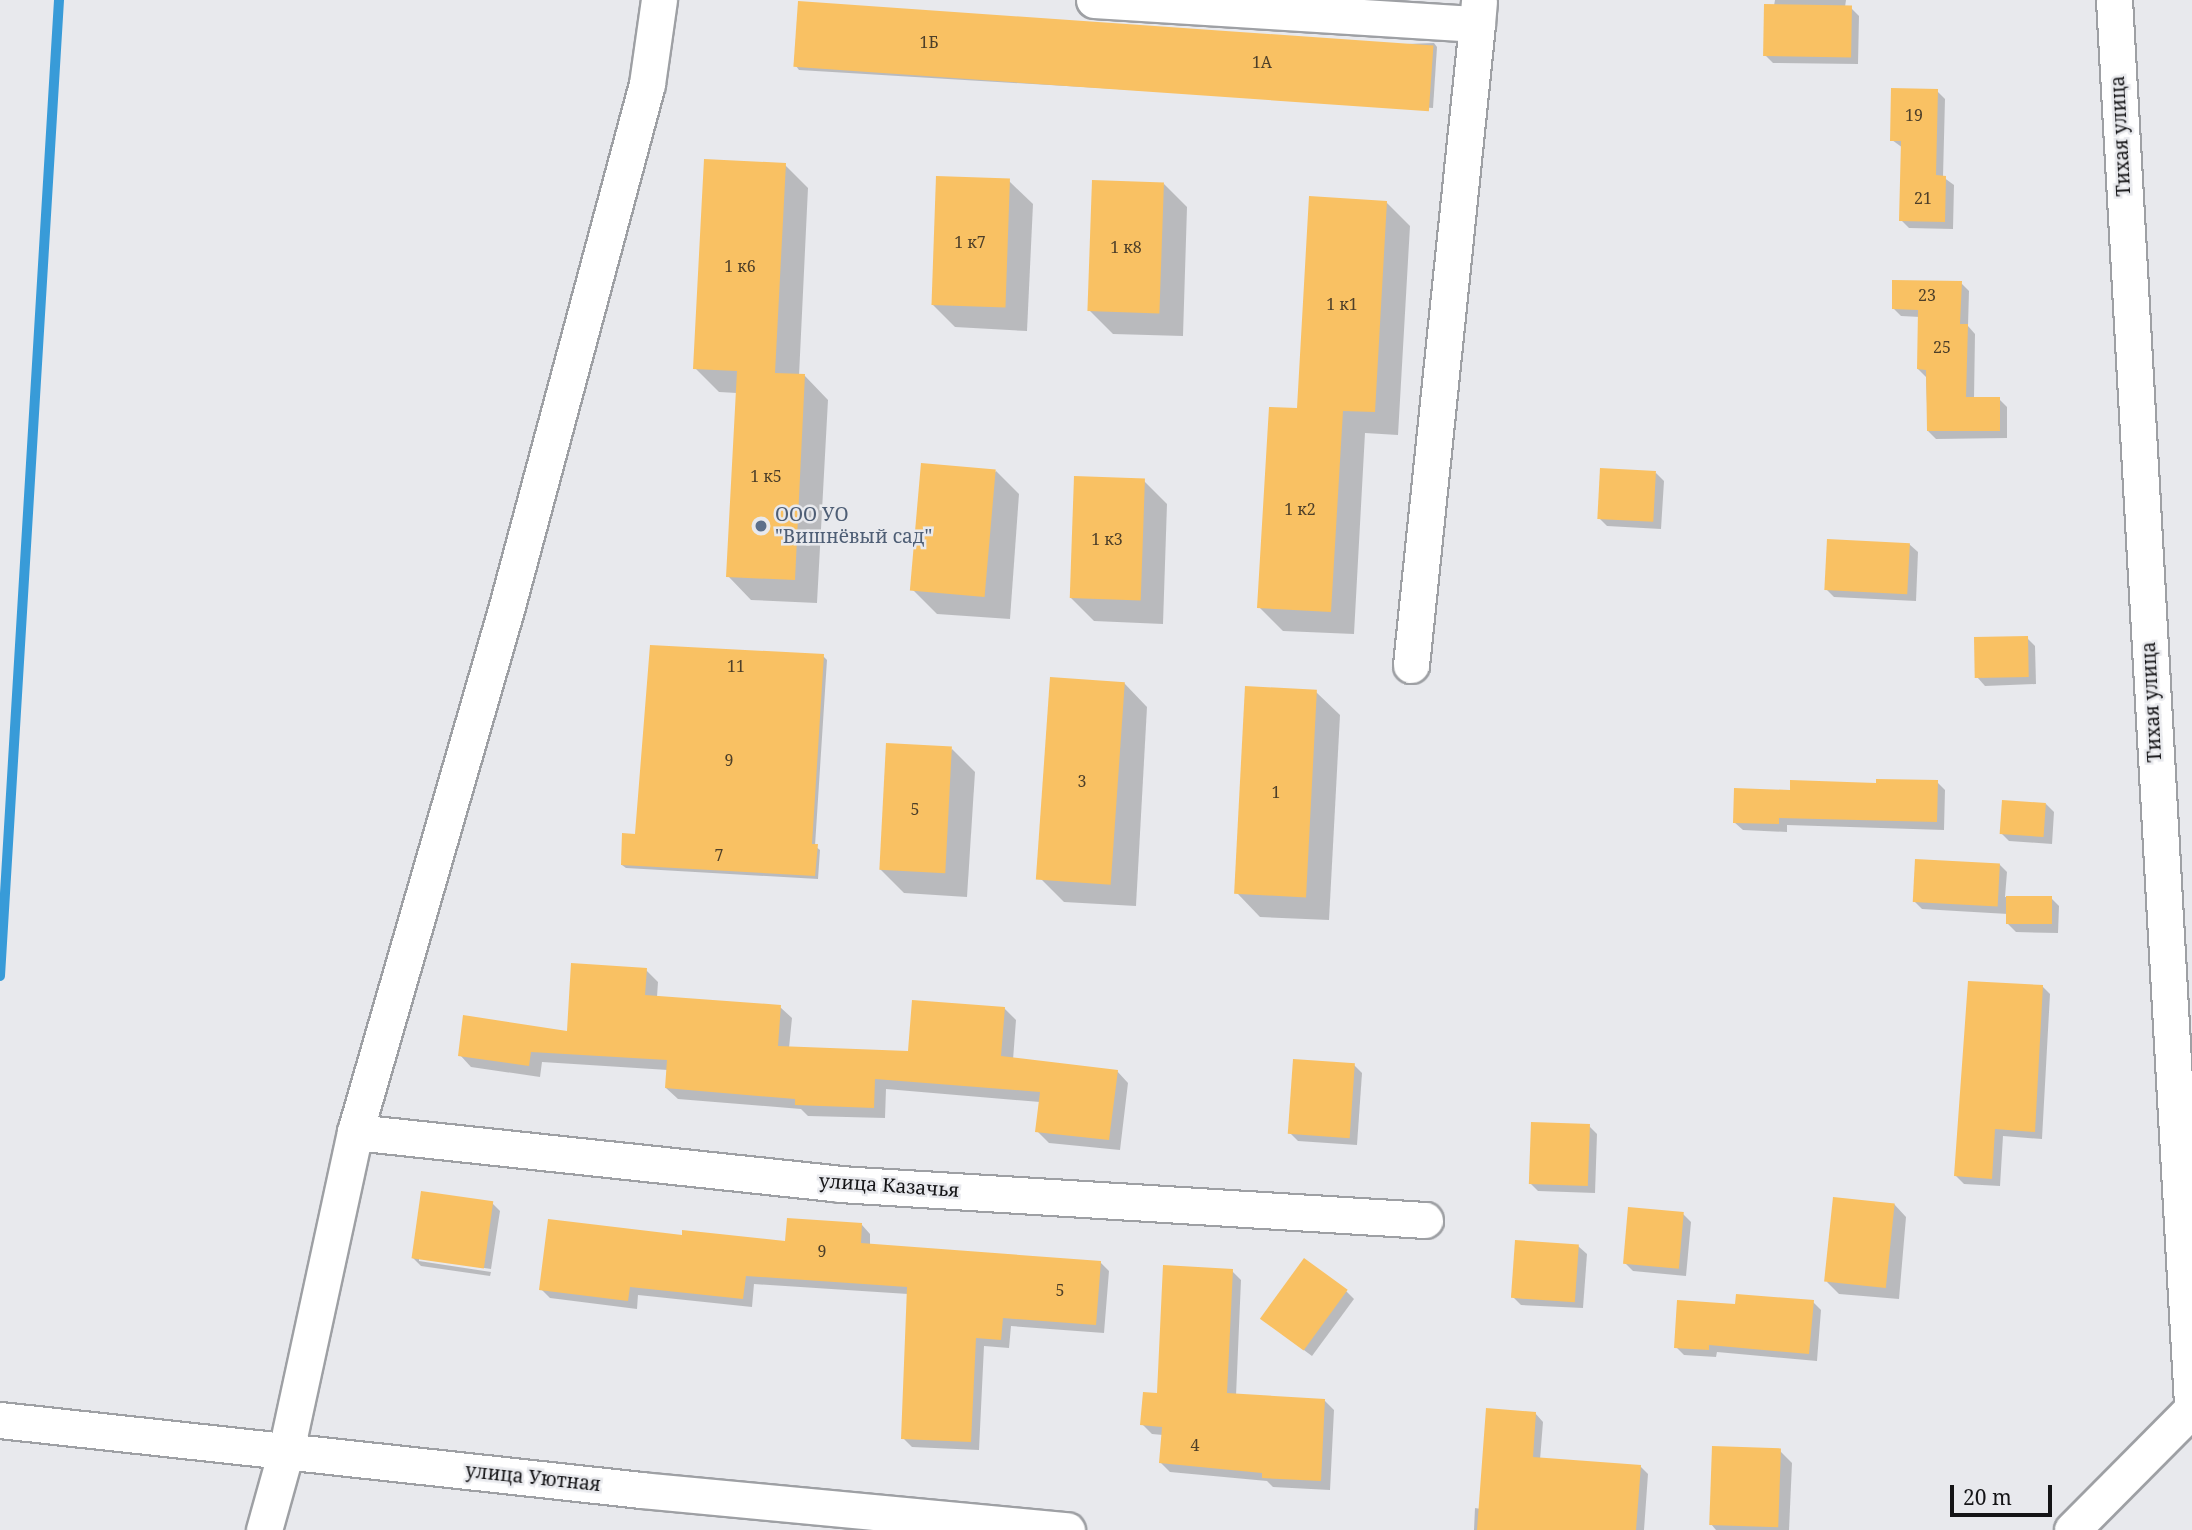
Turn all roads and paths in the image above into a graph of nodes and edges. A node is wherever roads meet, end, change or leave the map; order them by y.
1 (659, 0) edge
2 (1094, 0) edge
3 (2114, 0) edge
4 (1478, 12) edge
5 (1411, 665) dead end
6 (355, 1132) junction
7 (1425, 1220) dead end
8 (2192, 1406) edge
9 (0, 1420) edge
10 (286, 1451) junction
11 (264, 1530) edge
12 (1067, 1530) edge
13 (2072, 1530) edge

1 - 6 street
2 - 4 street
3 - 8 street, Тихая улица
4 - 5 street
6 - 7 street, улица Казачья
6 - 10 street
8 - 13 street
9 - 10 street, улица Уютная
10 - 11 street
10 - 12 street, улица Уютная

